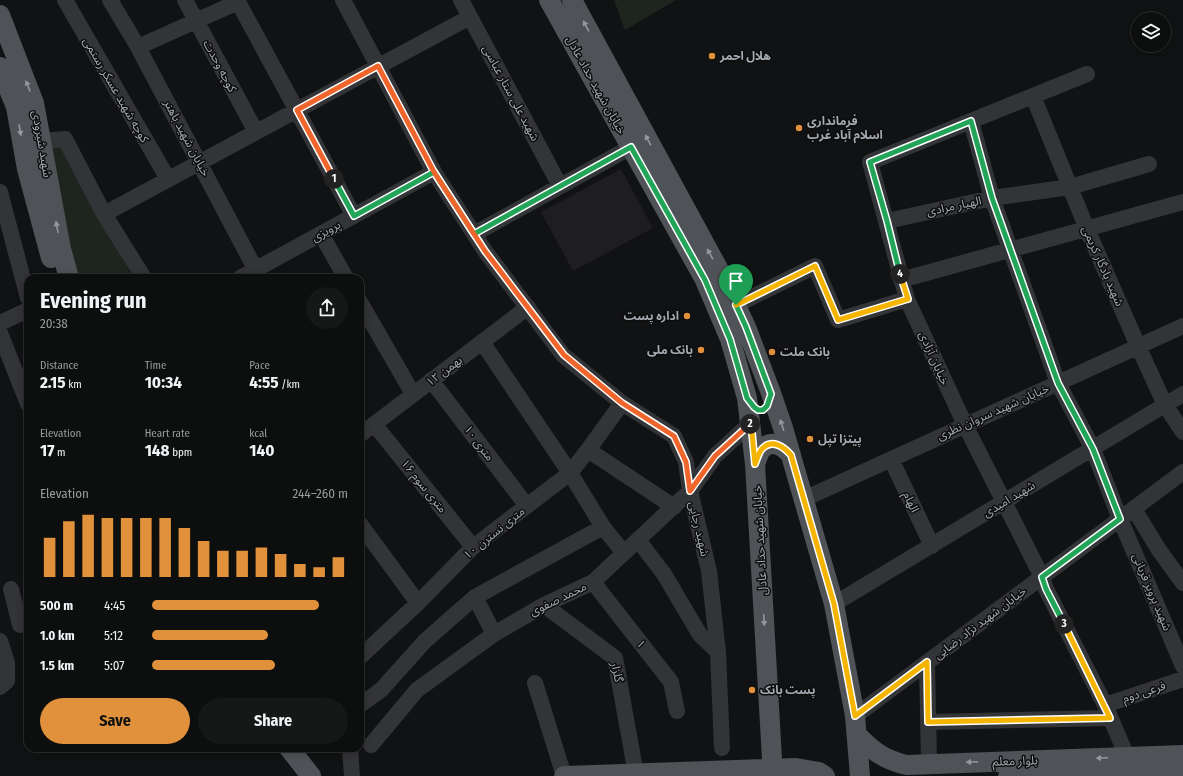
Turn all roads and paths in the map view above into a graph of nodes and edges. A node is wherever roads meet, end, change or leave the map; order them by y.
1 (65, 0) edge
2 (110, 0) edge
3 (185, 0) edge
4 (343, 0) edge
5 (461, 0) edge
6 (549, 0) edge
7 (572, 0) edge
8 (238, 1) edge
9 (470, 17) junction
10 (1, 21) edge
11 (196, 21) junction
12 (138, 47) junction
13 (378, 66) junction
14 (0, 67) edge
15 (1087, 74) dead end
16 (1033, 96) junction
17 (297, 110) junction
18 (971, 121) junction
19 (256, 132) junction
20 (41, 141) junction
21 (631, 147) junction
22 (199, 162) junction
23 (1149, 164) dead end
24 (434, 172) junction
25 (168, 179) junction
26 (560, 186) junction
27 (1070, 187) junction
28 (0, 192) edge
29 (992, 198) junction
30 (1183, 202) edge
31 (104, 214) junction
32 (354, 216) junction
33 (887, 221) junction
34 (1086, 229) junction
35 (321, 234) junction
36 (474, 234) junction
37 (1010, 250) junction
38 (55, 274) edge
39 (68, 274) edge
40 (142, 274) edge
41 (258, 274) edge
42 (344, 274) edge
43 (901, 280) junction
44 (24, 283) edge
45 (908, 299) junction
46 (736, 305) junction
47 (528, 307) junction
48 (364, 309) edge
49 (24, 312) edge
50 (0, 324) edge
51 (1183, 326) edge
52 (0, 333) edge
53 (482, 342) junction
54 (1138, 346) junction
55 (431, 380) junction
56 (1058, 383) junction
57 (24, 392) edge
58 (413, 394) junction
59 (771, 394) junction
60 (1183, 394) edge
61 (747, 398) junction
62 (622, 403) junction
63 (1165, 405) junction
64 (751, 423) junction
65 (374, 424) junction
66 (965, 425) junction
67 (364, 432) edge
68 (1183, 432) edge
69 (1093, 449) junction
70 (588, 450) junction
71 (791, 455) junction
72 (891, 459) junction
73 (755, 464) junction
74 (1183, 472) edge
75 (570, 473) junction
76 (690, 491) junction
77 (804, 499) junction
78 (1005, 502) junction
79 (527, 506) junction
80 (674, 507) junction
81 (1134, 509) junction
82 (1120, 519) junction
83 (603, 527) junction
84 (364, 529) edge
85 (638, 540) junction
86 (932, 546) junction
87 (473, 547) junction
88 (624, 553) junction
89 (1042, 577) junction
90 (593, 582) junction
91 (1183, 582) edge
92 (11, 589) dead end
93 (475, 597) junction
94 (418, 603) junction
95 (834, 604) junction
96 (544, 605) junction
97 (24, 624) edge
98 (0, 633) edge
99 (494, 634) junction
100 (0, 641) edge
101 (718, 652) junction
102 (364, 653) edge
103 (927, 662) junction
104 (1183, 666) edge
105 (1183, 679) edge
106 (535, 684) dead end
107 (0, 687) edge
108 (364, 702) edge
109 (677, 711) dead end
110 (1107, 712) junction
111 (928, 722) junction
112 (856, 725) junction
113 (371, 745) dead end
114 (722, 748) dead end
115 (292, 752) edge
116 (303, 752) edge
117 (350, 752) edge
118 (1183, 755) edge
119 (929, 764) junction
120 (1133, 769) edge
121 (1183, 771) edge
122 (773, 773) edge
123 (636, 774) junction
124 (682, 774) edge
125 (311, 776) edge
126 (321, 776) edge
127 (352, 776) edge
128 (564, 776) edge
129 (825, 776) edge
130 (860, 776) edge
131 (1008, 776) edge

1 - 25 street, کوچه شهید عسکر رستمی
2 - 12 street, خیابان شهید باهنر
3 - 11 street, کوچه وحدت
4 - 13 street, شهید رجایی
5 - 9 street, شهید علی ستار عباسی
6 - 21 main road, خیابان شهید حداد عادل
46 -> 7 main road, خیابان شهید حداد عادل
8 - 11 street
8 - 17 street
9 - 13 street
9 - 26 street, شهید علی ستار عباسی
20 -> 10 main road, شهید شیرودی
11 - 12 street
11 - 19 street, کوچه وحدت
12 - 22 street, خیابان شهید باهنر
13 - 17 street
13 - 24 street, شهید رجایی
14 -> 38 main road, شهید شیرودی
15 - 16 street, خیابان آزادی
16 - 18 street, خیابان آزادی
16 - 27 street, شهید یادگار کریمی
17 - 19 street
17 - 32 street
18 - 29 street, شهید پرویز قربانی
18 - 33 street, خیابان آزادی
19 - 22 street
20 - 31 street
39 -> 20 main road, شهید شیرودی
21 - 26 street
21 - 61 main road, خیابان شهید حداد عادل
22 - 25 street
22 - 41 street, خیابان شهید باهنر
23 - 27 street, الهیار مرادی
24 - 32 street, پرویزی
24 - 36 street, شهید رجایی
25 - 31 street
26 - 36 street
27 - 29 street, الهیار مرادی
27 - 34 street, شهید یادگار کریمی
28 - 44 street
29 - 33 street, الهیار مرادی
29 - 37 street, شهید پرویز قربانی
30 - 34 street
31 - 40 street
32 - 35 street, پرویزی
33 - 43 street, خیابان آزادی
34 - 37 street
34 - 54 street, شهید یادگار کریمی
35 - 41 street, پرویزی
35 - 42 street
36 - 47 street, شهید رجایی
37 - 43 street
37 - 56 street, شهید پرویز قربانی
43 - 45 street, خیابان آزادی
45 - 46 street
45 - 66 street, خیابان آزادی
46 - 59 main road, خیابان شهید حداد عادل
47 - 53 street, ۱۲ بهمن
47 - 62 street, شهید رجایی
48 - 58 street
49 - 50 street
51 - 54 street, خیابان شهید سروان نظری
52 - 57 street
53 - 55 street, ۱۲ بهمن
53 - 75 street
54 - 56 street, خیابان شهید سروان نظری
54 - 63 street, شهید یادگار کریمی
55 - 58 street, ۱۲ بهمن
55 - 79 street, ۱۰ متری
56 - 66 street, خیابان شهید سروان نظری
56 - 69 street, شهید پرویز قربانی
58 - 65 street, ۱۲ بهمن
59 - 61 main road
71 -> 59 main road, خیابان شهید حداد عادل
60 - 63 street, شهید امیدی
61 - 64 main road, خیابان شهید حداد عادل
62 - 70 street, ۱۰ متری نسترن
62 - 76 street, شهید رجایی
63 - 68 street, شهید یادگار کریمی
63 - 69 street, شهید امیدی
64 - 73 main road, خیابان شهید حداد عادل
64 - 76 street, محمد صفوی
65 - 67 street, ۱۲ بهمن
65 - 87 street, ۱۶ متری سوم
66 - 72 street, خیابان شهید سروان نظری
66 - 78 street, خیابان آزادی
69 - 78 street, شهید امیدی
69 - 82 street, شهید پرویز قربانی
70 - 75 street, ۱۰ متری نسترن
70 - 80 street
71 - 73 main road
71 - 77 main road, خیابان شهید حداد عادل
72 - 77 street, خیابان شهید سروان نظری
72 - 86 street, الهام
73 -> 122 main road, خیابان شهید حداد عادل
74 - 81 street, خیابان شهید نژاد رضایی
75 - 79 street, ۱۰ متری نسترن
75 - 83 street
76 - 80 street, محمد صفوی
76 - 101 street, شهید رجایی
77 - 95 main road, خیابان شهید حداد عادل
78 - 86 street, شهید امیدی
78 - 89 street, خیابان آزادی
79 - 87 street, ۱۰ متری نسترن
80 - 85 street, محمد صفوی
81 - 82 street, خیابان شهید نژاد رضایی
81 - 91 street
82 - 89 street, خیابان شهید نژاد رضایی
82 - 104 street, شهید پرویز قربانی
83 - 88 street
83 - 93 street
84 - 94 street
85 - 88 street, محمد صفوی
85 - 101 street
86 - 95 street, شهید امیدی
87 - 94 street, ۱۰ متری نسترن
88 - 90 street, محمد صفوی
89 - 103 street, خیابان شهید نژاد رضایی
89 - 110 street, خیابان آزادی
90 - 96 street, محمد صفوی
90 - 109 street, ۱
92 - 97 street
93 - 99 street
93 - 108 street
94 - 102 street, ۱۰ متری نسترن
95 - 112 main road, خیابان شهید حداد عادل
96 - 99 street, محمد صفوی
96 - 123 street, گلزار
97 - 98 street
99 - 113 street, محمد صفوی
100 - 107 street
101 - 114 street, شهید رجایی
103 - 111 street
103 - 112 street, خیابان شهید نژاد رضایی
105 - 110 street, فرعی دوم
106 - 128 street
110 - 111 street, فرعی دوم
110 - 120 street, خیابان آزادی
111 - 119 street
112 - 119 main road, بلوار معلم
112 - 130 main road, خیابان شهید حداد عادل
115 - 125 main road
116 - 126 main road
117 - 127 street
118 - 120 main road, بلوار معلم
120 -> 119 main road, بلوار معلم
120 - 121 main road, بلوار معلم
120 - 131 main road, بلوار معلم
122 - 124 main road
122 - 129 main road
123 - 124 main road
123 - 128 main road

